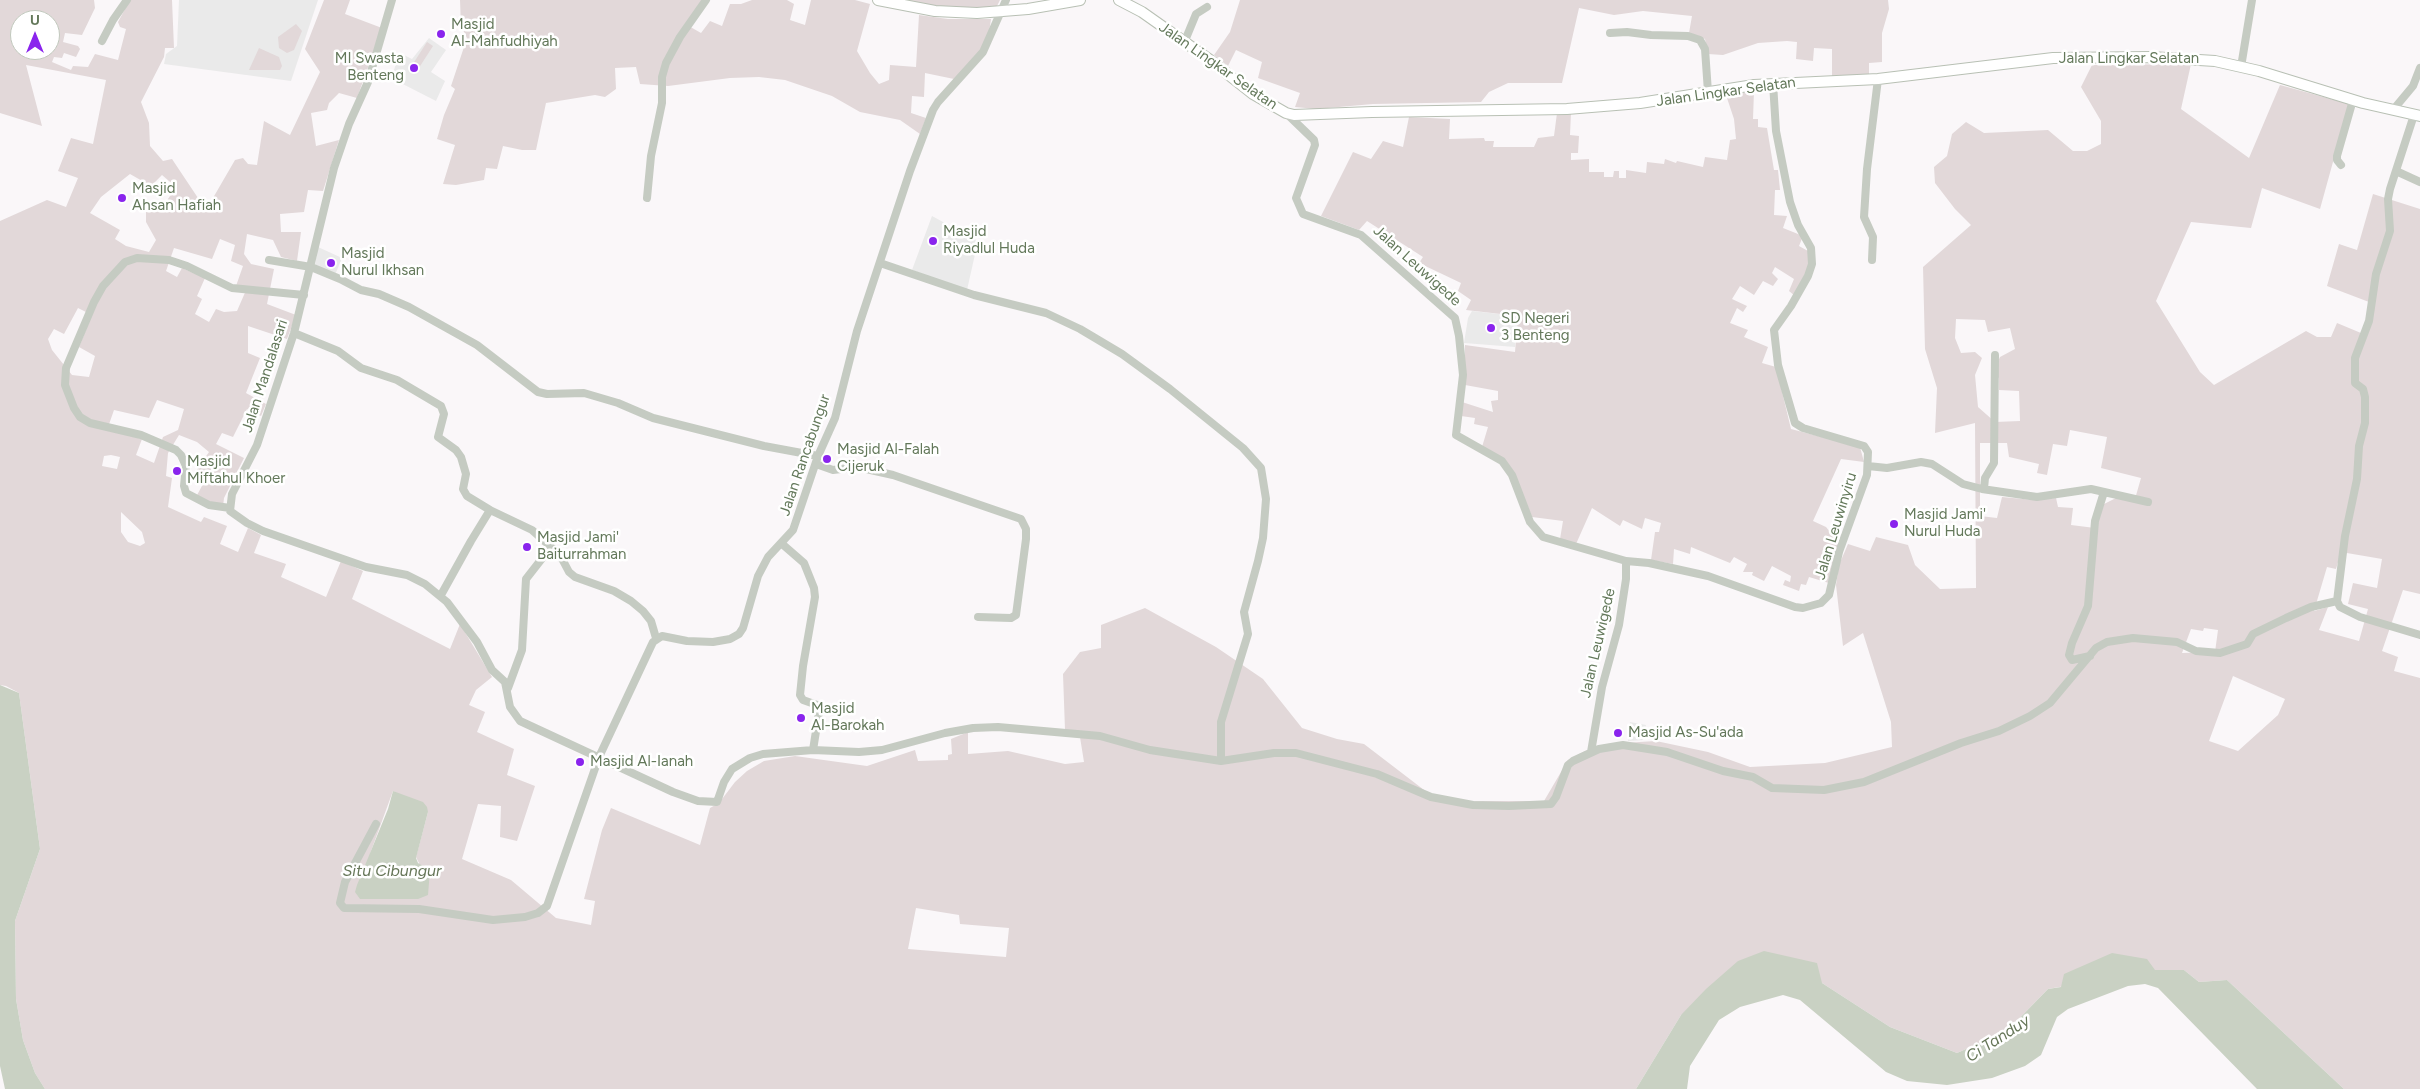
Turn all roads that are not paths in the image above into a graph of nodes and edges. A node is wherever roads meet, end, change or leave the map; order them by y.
1 (128, 0) edge
2 (392, 0) edge
3 (706, 0) edge
4 (878, 0) edge
5 (1006, 0) edge
6 (1080, 0) edge
7 (1119, 0) edge
8 (2252, 0) edge
9 (1207, 7) dead end
10 (1002, 12) junction
11 (1610, 33) dead end
12 (102, 41) dead end
13 (1184, 43) junction
14 (2241, 67) junction
15 (2420, 68) edge
16 (1878, 79) junction
17 (1774, 83) junction
18 (1708, 92) junction
19 (2353, 100) junction
20 (2394, 110) junction
21 (1286, 113) junction
22 (2417, 115) edge
23 (2341, 165) dead end
24 (2396, 170) junction
25 (2420, 182) edge
26 (648, 198) dead end
27 (269, 260) dead end
28 (1872, 260) dead end
29 (880, 263) junction
30 (311, 267) junction
31 (304, 296) junction
32 (294, 333) junction
33 (1995, 355) dead end
34 (818, 456) junction
35 (816, 464) junction
36 (1868, 466) junction
37 (1984, 489) junction
38 (2104, 492) junction
39 (2148, 502) dead end
40 (230, 508) junction
41 (490, 510) junction
42 (781, 543) junction
43 (551, 547) junction
44 (1626, 561) junction
45 (441, 595) junction
46 (2336, 601) junction
47 (978, 617) dead end
48 (2420, 634) edge
49 (656, 638) junction
50 (2090, 655) junction
51 (508, 688) junction
52 (813, 750) junction
53 (1591, 752) junction
54 (599, 757) junction
55 (1221, 761) junction
56 (376, 824) dead end

1 - 12 street
2 - 30 street, Jalan Mandalasari
3 - 26 street
4 - 10 street
5 - 10 street, Jalan Rancabungur
6 - 10 street
7 - 13 street, Jalan Lingkar Selatan
8 - 14 street
9 - 13 street
10 - 29 street, Jalan Rancabungur
11 - 18 street
13 - 21 street, Jalan Lingkar Selatan
14 - 16 street, Jalan Lingkar Selatan
14 - 19 street, Jalan Lingkar Selatan
15 - 20 street
16 - 17 street, Jalan Lingkar Selatan
16 - 28 street
17 - 18 street, Jalan Lingkar Selatan
17 - 36 street, Jalan Leuwinyiru
18 - 21 street, Jalan Lingkar Selatan
19 - 20 street, Jalan Lingkar Selatan
19 - 23 street
20 - 22 street, Jalan Lingkar Selatan
21 - 44 street, Jalan Leuwigede
22 - 24 street
24 - 25 street
24 - 46 street
27 - 30 street
29 - 34 street, Jalan Rancabungur
29 - 55 street
30 - 31 street, Jalan Mandalasari
30 - 34 street
31 - 32 street, Jalan Mandalasari
31 - 40 street
32 - 40 street, Jalan Mandalasari
32 - 41 street
33 - 37 street
34 - 35 street, Jalan Rancabungur
35 - 42 street, Jalan Rancabungur
35 - 47 street
36 - 37 street
36 - 44 street, Jalan Leuwinyiru
37 - 38 street
38 - 39 street
38 - 50 street
40 - 45 street
41 - 43 street
41 - 45 street
42 - 49 street, Jalan Rancabungur
42 - 52 street
43 - 49 street
43 - 51 street
44 - 53 street, Jalan Leuwigede
45 - 51 street
46 - 48 street
46 - 50 street
49 - 54 street
50 - 53 street
51 - 54 street
52 - 54 street
52 - 55 street
53 - 55 street
54 - 56 street

